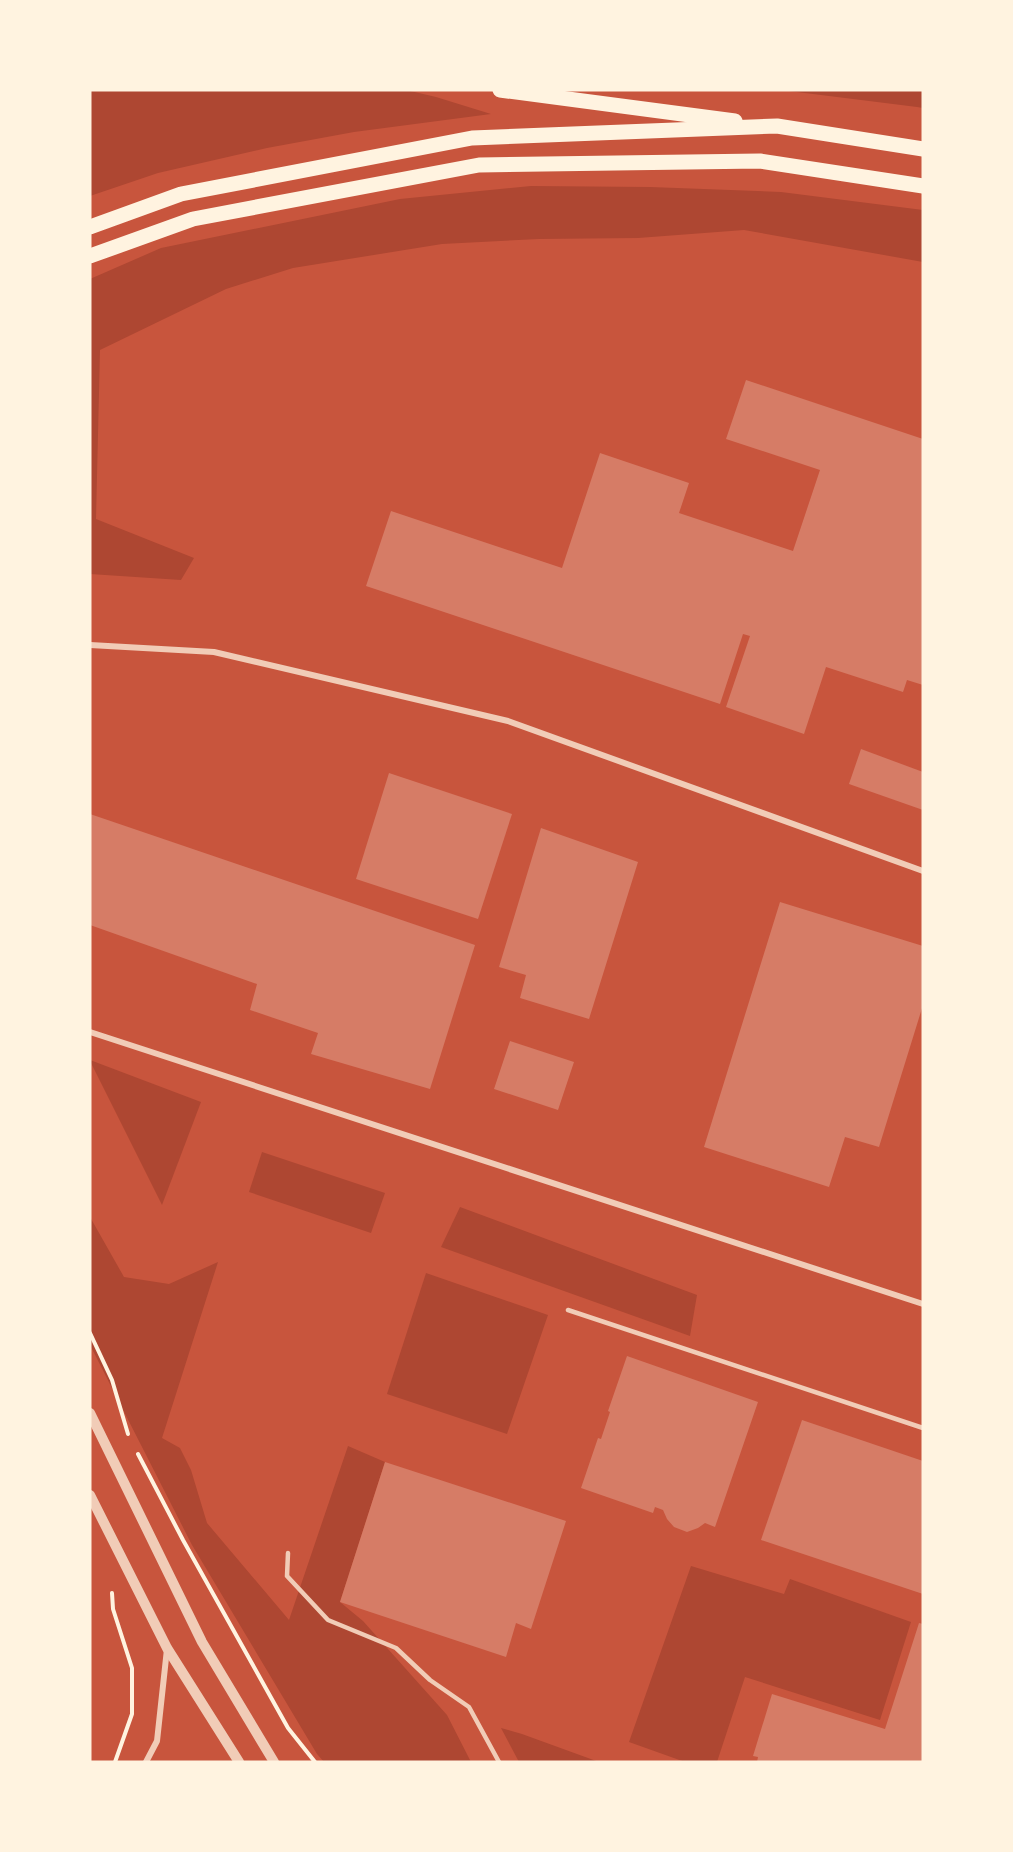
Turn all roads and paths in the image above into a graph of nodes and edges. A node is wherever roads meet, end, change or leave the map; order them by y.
1 (500, 90) edge
2 (777, 126) junction
3 (923, 149) edge
4 (923, 186) edge
5 (90, 227) edge
6 (90, 256) edge
7 (90, 645) edge
8 (923, 871) edge
9 (90, 1032) edge
10 (923, 1304) edge
11 (568, 1310) dead end
12 (90, 1333) edge
13 (90, 1413) edge
14 (923, 1428) edge
15 (132, 1442) dead end
16 (137, 1452) dead end
17 (90, 1495) edge
18 (288, 1553) dead end
19 (112, 1590) dead end
20 (167, 1648) junction
21 (115, 1762) edge
22 (146, 1762) edge
23 (239, 1762) edge
24 (274, 1762) edge
25 (315, 1762) edge
26 (499, 1762) edge

1 - 2 main road
2 - 3 main road
2 - 5 main road
4 - 6 main road
7 - 8 street
9 - 10 street
11 - 14 lane
12 - 15 path
13 - 24 street
16 - 25 path
17 - 20 street
18 - 26 lane
19 - 21 path
20 - 22 street
20 - 23 street

